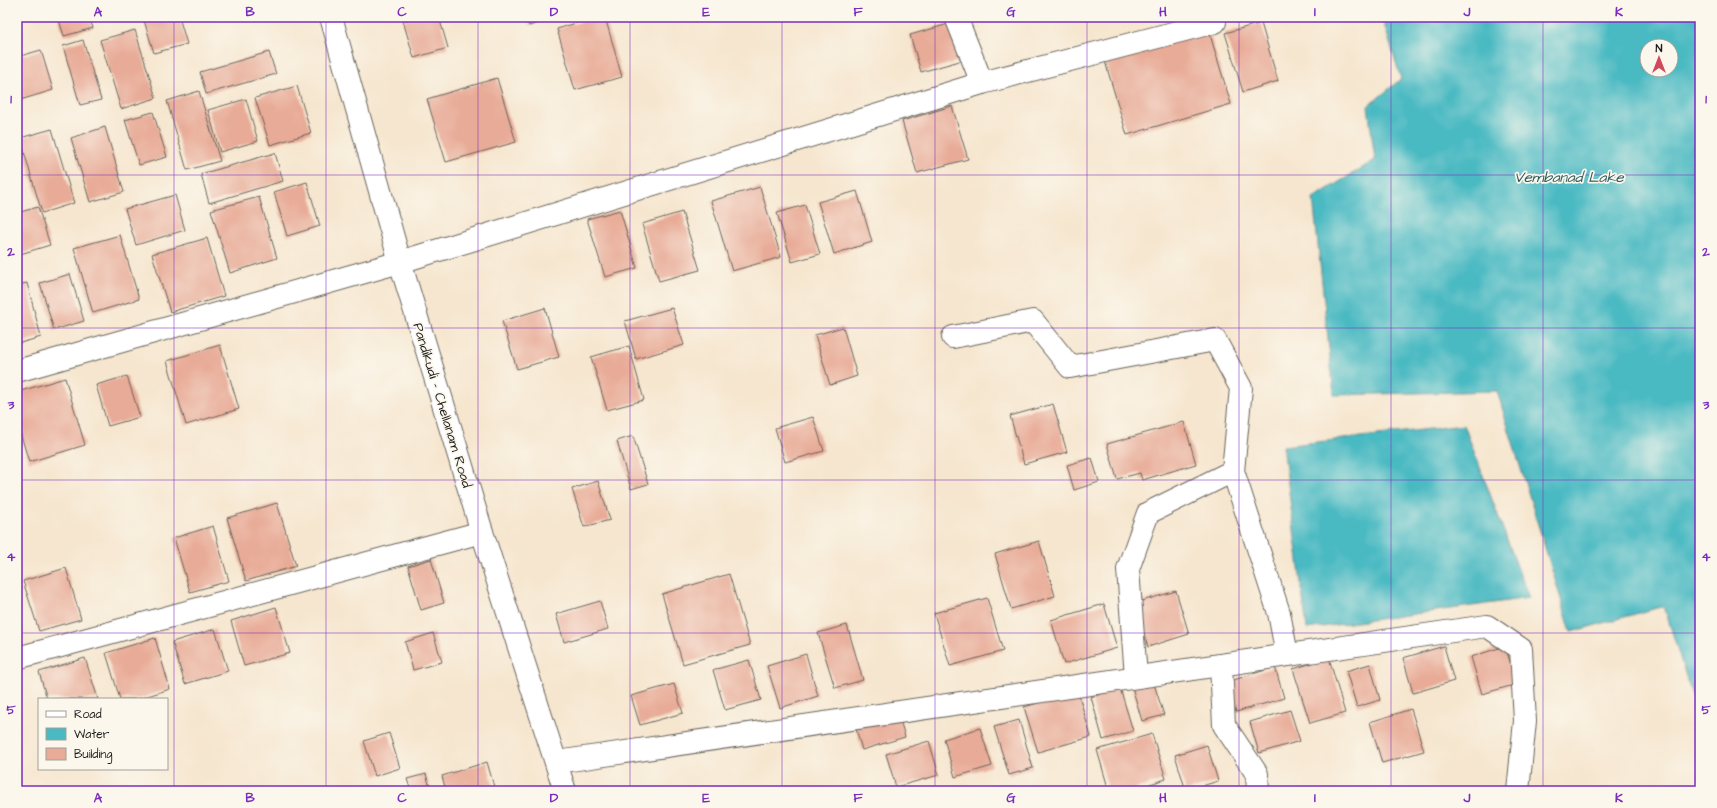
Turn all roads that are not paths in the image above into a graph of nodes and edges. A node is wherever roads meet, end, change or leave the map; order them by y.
1 (331, 17) edge
2 (956, 17) edge
3 (1215, 22) dead end
4 (982, 83) junction
5 (400, 262) junction
6 (953, 337) dead end
7 (17, 371) edge
8 (1233, 471) junction
9 (482, 532) junction
10 (1287, 655) junction
11 (17, 658) edge
12 (1221, 664) junction
13 (1136, 677) junction
14 (557, 762) junction
15 (565, 791) edge
16 (1258, 791) edge
17 (1518, 791) edge

1 - 5 street, Pandikudi - Chellanam Road
2 - 4 street
3 - 4 street
4 - 5 street
5 - 7 street
5 - 9 street, Pandikudi - Chellanam Road
6 - 8 street
8 - 10 street
8 - 13 street
9 - 11 street
9 - 14 street, Pandikudi - Chellanam Road
10 - 12 street
10 - 17 street
12 - 13 street
12 - 16 street
13 - 14 street
14 - 15 street, Pandikudi - Chellanam Road

